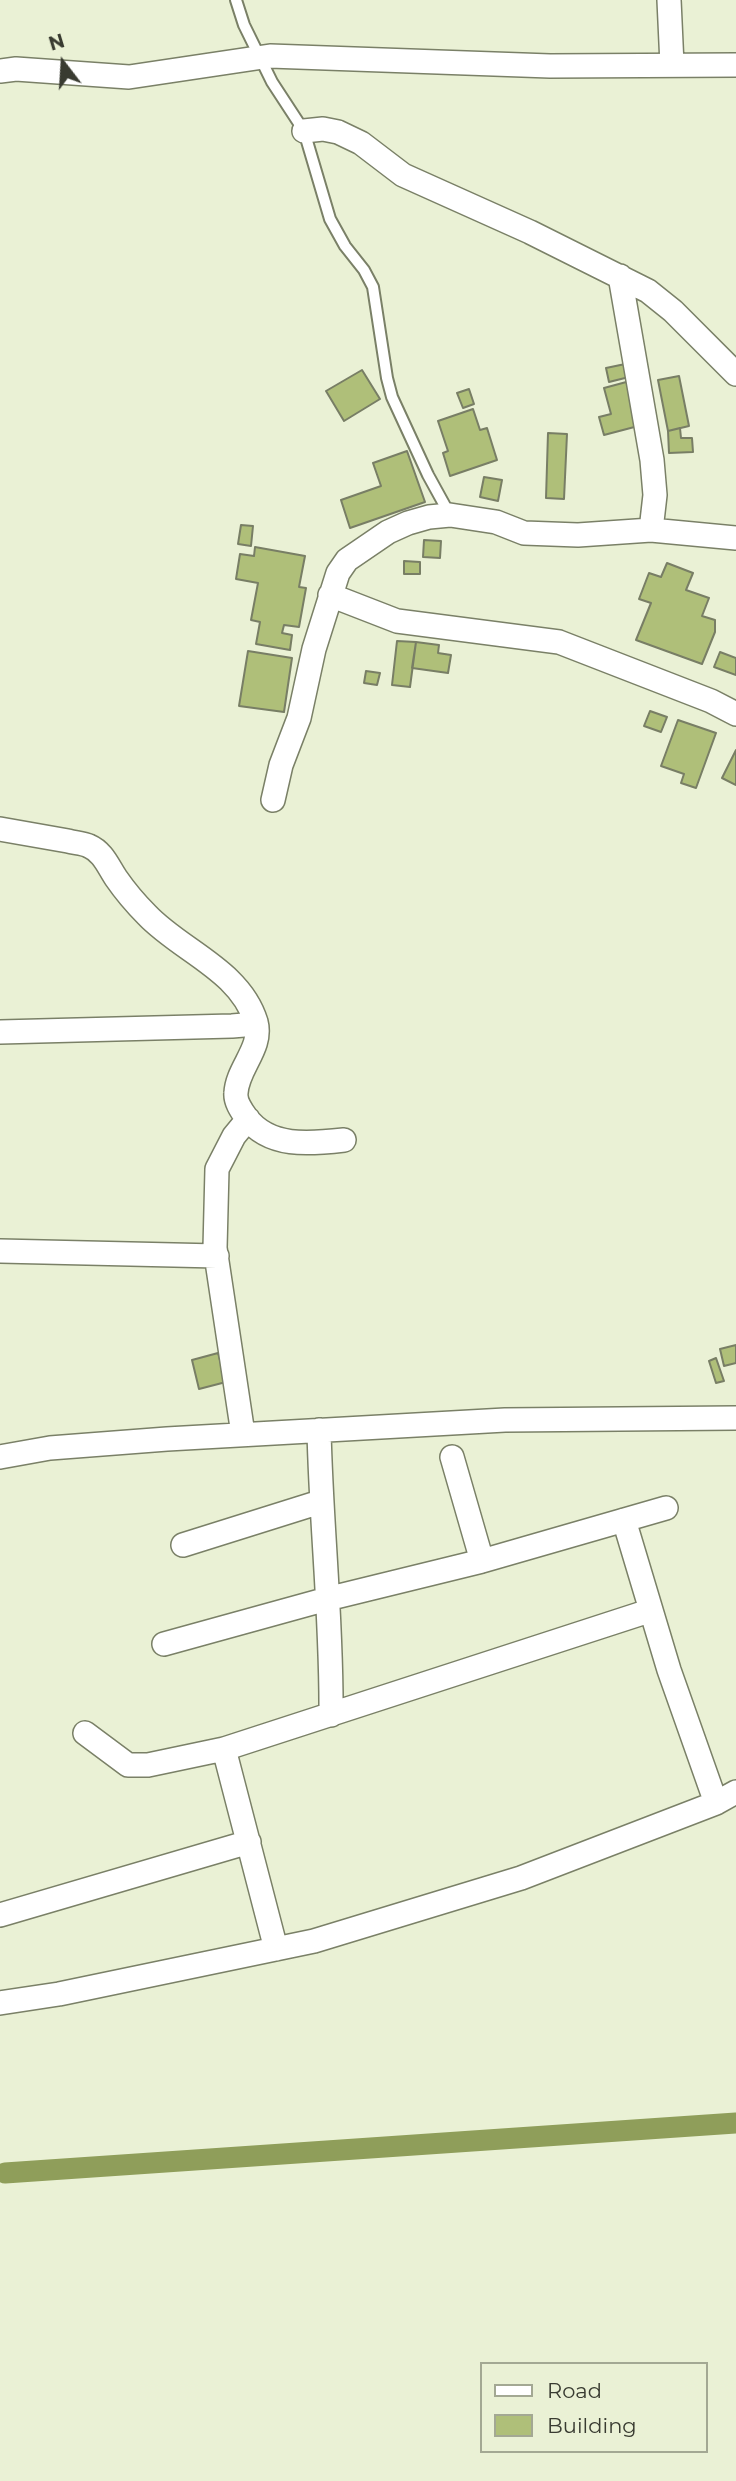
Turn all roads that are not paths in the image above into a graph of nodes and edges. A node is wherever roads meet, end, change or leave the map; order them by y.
1 (236, 0) edge
2 (669, 0) edge
3 (261, 57) junction
4 (672, 65) junction
5 (736, 65) edge
6 (0, 71) edge
7 (304, 131) junction
8 (620, 276) junction
9 (736, 374) edge
10 (450, 515) junction
11 (651, 530) junction
12 (736, 538) edge
13 (330, 595) junction
14 (736, 714) edge
15 (273, 800) dead end
16 (0, 829) edge
17 (256, 1024) junction
18 (0, 1032) edge
19 (248, 1119) junction
20 (344, 1140) dead end
21 (0, 1251) edge
22 (217, 1256) junction
23 (736, 1418) edge
24 (319, 1430) junction
25 (243, 1434) junction
26 (0, 1457) edge
27 (452, 1457) dead end
28 (320, 1502) junction
29 (666, 1508) dead end
30 (624, 1520) junction
31 (183, 1545) dead end
32 (482, 1561) junction
33 (327, 1600) junction
34 (649, 1611) junction
35 (164, 1644) dead end
36 (331, 1715) junction
37 (85, 1733) dead end
38 (224, 1749) junction
39 (726, 1798) edge
40 (249, 1842) junction
41 (0, 1915) edge
42 (276, 1949) junction
43 (0, 2003) edge

1 - 3 lane
2 - 4 street
3 - 4 street
3 - 6 street
3 - 7 lane
4 - 5 street
7 - 8 street
7 - 10 lane
8 - 9 street
8 - 11 street
10 - 11 street
10 - 13 street
11 - 12 street
13 - 14 street
13 - 15 street
16 - 17 street
17 - 18 street
17 - 19 street
19 - 20 street
19 - 22 street
21 - 22 street
22 - 25 street
23 - 24 street
24 - 25 street
24 - 28 street
25 - 26 street
27 - 32 street
28 - 31 street
28 - 33 street
29 - 30 street
30 - 32 street
30 - 34 street
32 - 33 street
33 - 35 street
33 - 36 street
34 - 36 street
34 - 39 street
36 - 38 street
37 - 38 street
38 - 40 street
39 - 42 street
40 - 41 street
40 - 42 street
42 - 43 street

